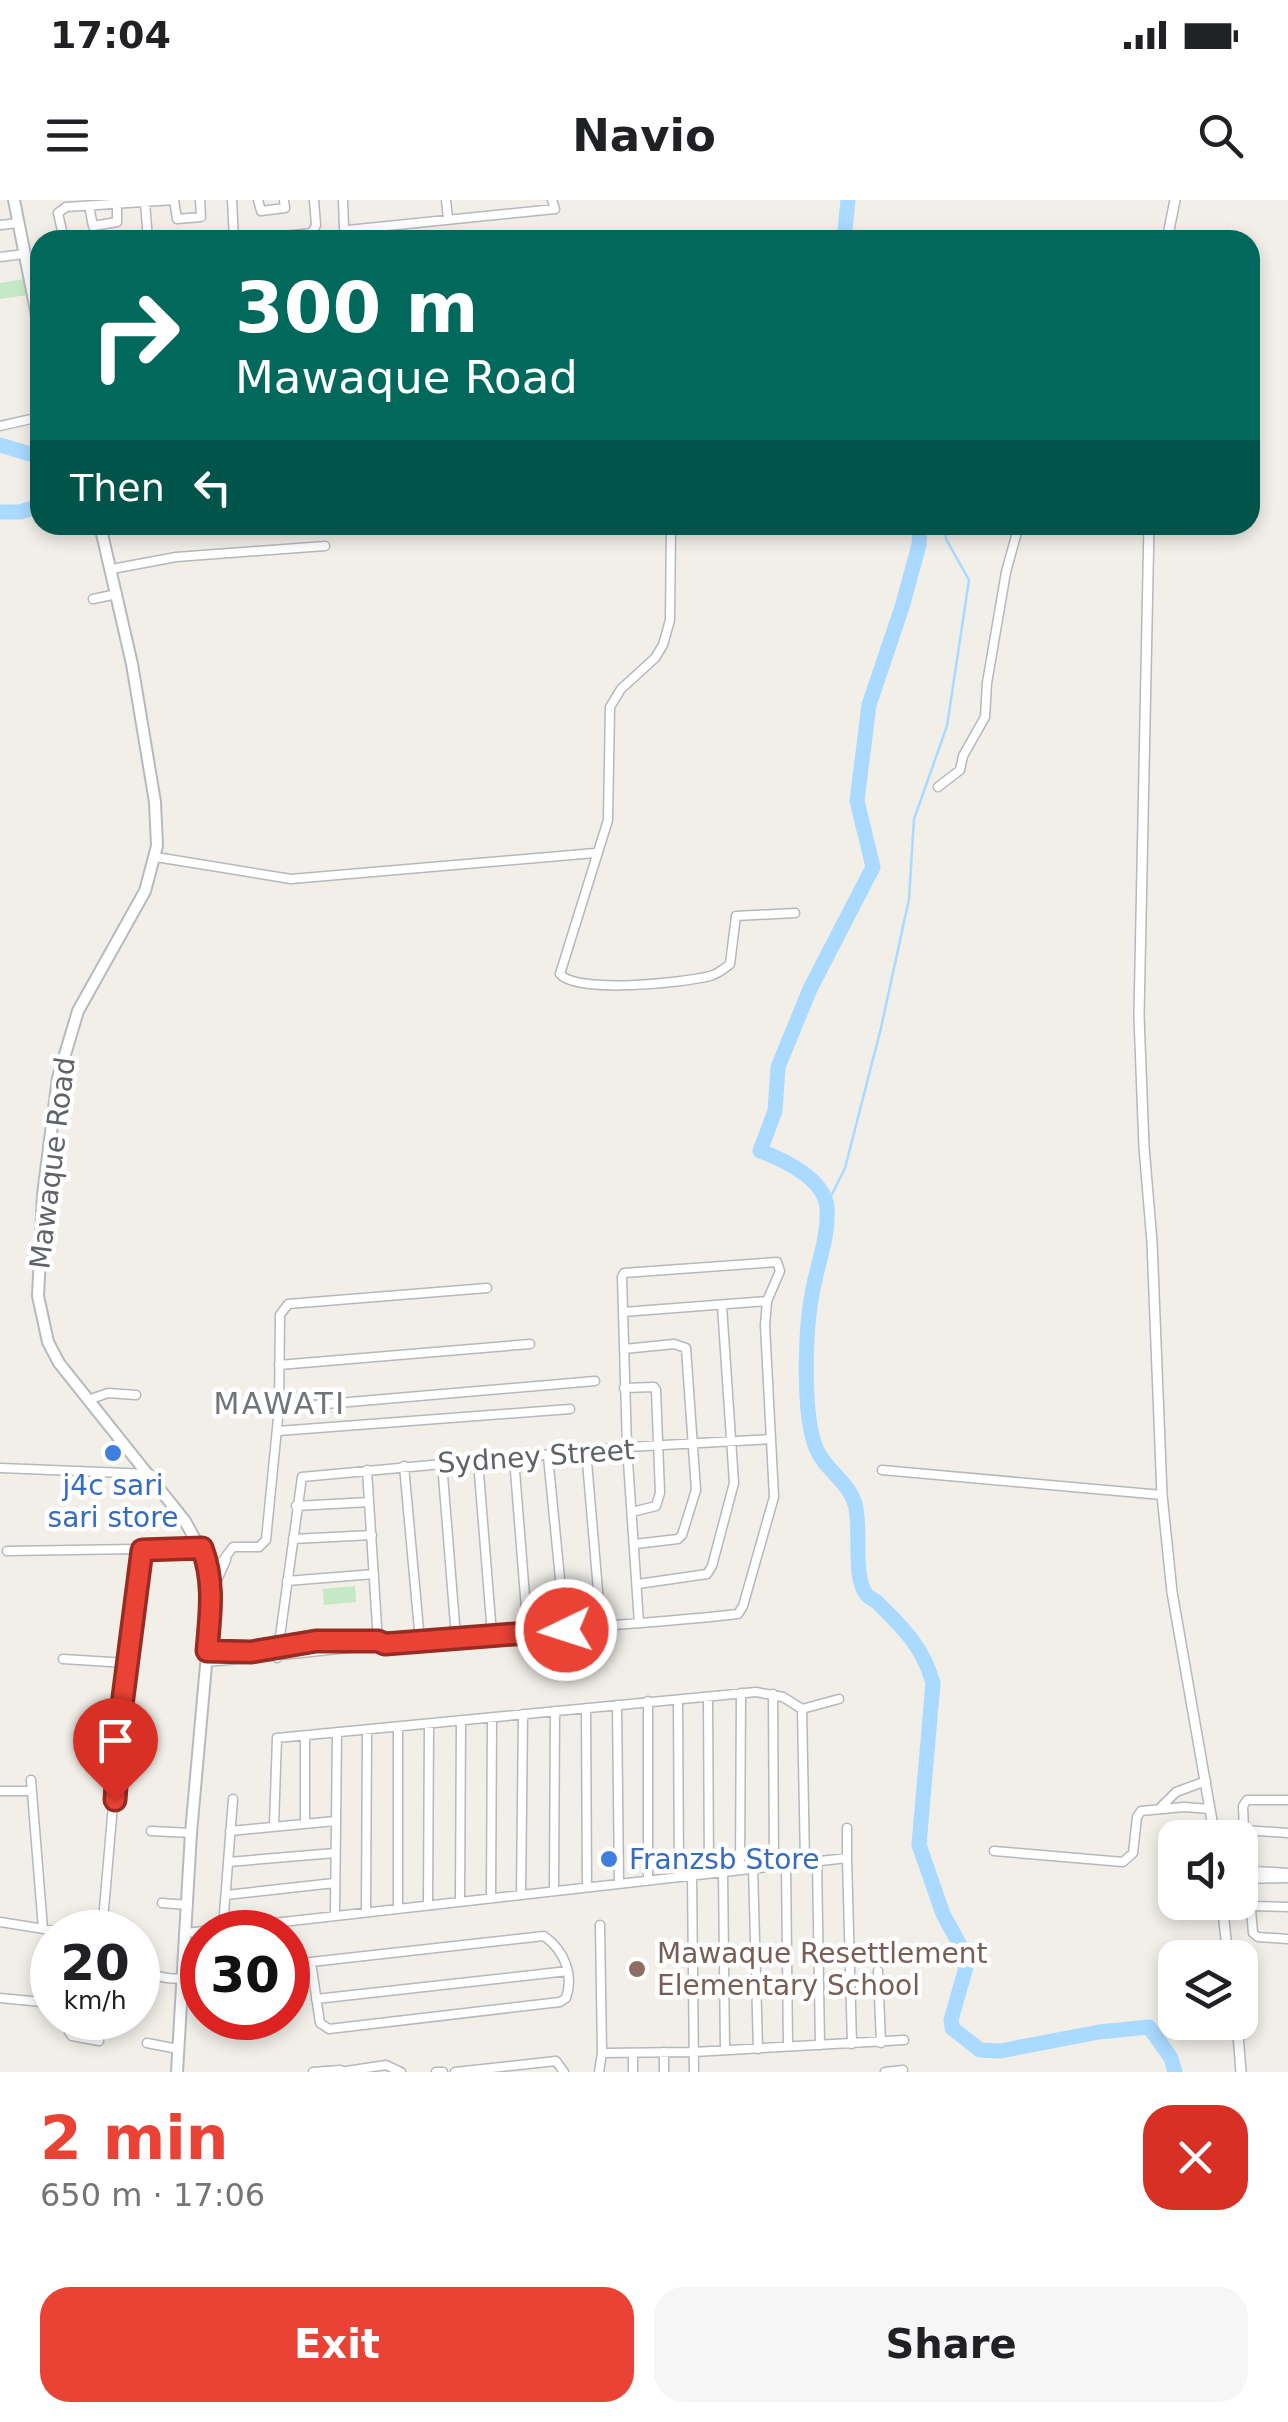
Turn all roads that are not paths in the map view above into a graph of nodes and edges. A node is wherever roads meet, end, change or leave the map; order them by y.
1 (14, 200) edge
2 (174, 200) edge
3 (200, 200) edge
4 (232, 200) edge
5 (258, 200) edge
6 (284, 200) edge
7 (314, 200) edge
8 (343, 200) edge
9 (446, 200) edge
10 (552, 200) edge
11 (1175, 200) edge
12 (145, 202) edge
13 (117, 204) junction
14 (89, 206) junction
15 (448, 218) junction
16 (18, 222) junction
17 (0, 225) edge
18 (62, 230) edge
19 (147, 230) edge
20 (234, 230) edge
21 (314, 230) edge
22 (1169, 230) edge
23 (24, 254) junction
24 (0, 257) edge
25 (30, 283) edge
26 (30, 419) edge
27 (0, 426) edge
28 (103, 535) edge
29 (671, 535) edge
30 (1016, 535) edge
31 (1149, 535) edge
32 (325, 546) dead end
33 (112, 569) junction
34 (117, 594) junction
35 (93, 599) dead end
36 (938, 787) dead end
37 (595, 853) junction
38 (156, 857) junction
39 (795, 913) dead end
40 (487, 1288) dead end
41 (767, 1301) junction
42 (722, 1306) junction
43 (623, 1312) junction
44 (530, 1344) dead end
45 (624, 1348) junction
46 (280, 1365) junction
47 (595, 1381) dead end
48 (624, 1388) junction
49 (136, 1396) dead end
50 (88, 1400) junction
51 (279, 1408) junction
52 (570, 1409) dead end
53 (278, 1430) junction
54 (771, 1439) junction
55 (732, 1440) junction
56 (694, 1443) junction
57 (627, 1447) junction
58 (660, 1447) junction
59 (586, 1450) junction
60 (548, 1456) junction
61 (514, 1458) junction
62 (478, 1461) junction
63 (442, 1463) junction
64 (404, 1466) junction
65 (1, 1468) edge
66 (367, 1470) junction
67 (882, 1470) dead end
68 (150, 1474) junction
69 (1162, 1494) junction
70 (369, 1502) junction
71 (296, 1506) junction
72 (632, 1512) junction
73 (372, 1535) junction
74 (293, 1539) junction
75 (635, 1544) junction
76 (202, 1548) junction
77 (142, 1550) junction
78 (8, 1551) dead end
79 (227, 1557) junction
80 (210, 1567) junction
81 (374, 1574) junction
82 (287, 1581) junction
83 (638, 1584) junction
84 (212, 1593) junction
85 (639, 1623) junction
86 (601, 1626) junction
87 (566, 1630) junction
88 (492, 1634) junction
89 (528, 1634) junction
90 (456, 1637) junction
91 (420, 1641) junction
92 (380, 1644) junction
93 (277, 1652) junction
94 (206, 1656) junction
95 (62, 1659) dead end
96 (127, 1664) junction
97 (741, 1694) junction
98 (773, 1694) junction
99 (708, 1698) junction
100 (839, 1699) dead end
101 (678, 1700) junction
102 (648, 1701) junction
103 (617, 1705) junction
104 (586, 1708) junction
105 (802, 1709) junction
106 (555, 1711) junction
107 (522, 1714) junction
108 (492, 1718) junction
109 (460, 1720) junction
110 (429, 1724) junction
111 (398, 1728) junction
112 (366, 1730) junction
113 (337, 1732) junction
114 (305, 1736) junction
115 (31, 1780) dead end
116 (1206, 1781) junction
117 (0, 1791) edge
118 (32, 1792) junction
119 (233, 1799) dead end
120 (1288, 1800) edge
121 (1160, 1808) junction
122 (1210, 1808) junction
123 (334, 1820) junction
124 (1212, 1820) edge
125 (1244, 1820) edge
126 (305, 1823) junction
127 (274, 1826) junction
128 (847, 1828) dead end
129 (230, 1830) junction
130 (1258, 1831) edge
131 (151, 1832) dead end
132 (191, 1832) junction
133 (1288, 1833) edge
134 (994, 1851) dead end
135 (335, 1852) junction
136 (846, 1858) junction
137 (805, 1861) junction
138 (817, 1861) junction
139 (228, 1862) junction
140 (774, 1864) junction
141 (786, 1864) junction
142 (754, 1867) junction
143 (740, 1869) junction
144 (723, 1871) junction
145 (709, 1872) junction
146 (692, 1874) junction
147 (1258, 1874) edge
148 (1288, 1875) edge
149 (679, 1876) junction
150 (648, 1880) junction
151 (334, 1883) junction
152 (619, 1883) junction
153 (587, 1886) junction
154 (554, 1890) junction
155 (226, 1895) junction
156 (521, 1895) junction
157 (491, 1898) junction
158 (460, 1901) junction
159 (162, 1902) dead end
160 (188, 1905) junction
161 (428, 1905) junction
162 (1258, 1906) edge
163 (398, 1907) junction
164 (1288, 1907) edge
165 (41, 1910) edge
166 (104, 1910) edge
167 (188, 1910) edge
168 (225, 1910) edge
169 (366, 1911) junction
170 (336, 1914) junction
171 (310, 1917) edge
172 (1253, 1920) edge
173 (0, 1922) edge
174 (600, 1925) dead end
175 (30, 1927) edge
176 (1288, 1939) edge
177 (312, 1962) joint
178 (568, 1971) junction
179 (878, 1971) dead end
180 (0, 1998) edge
181 (316, 1999) junction
182 (30, 2001) edge
183 (180, 2014) edge
184 (904, 2040) dead end
185 (1238, 2040) edge
186 (881, 2042) junction
187 (148, 2044) dead end
188 (852, 2044) junction
189 (820, 2045) junction
190 (788, 2046) junction
191 (178, 2049) junction
192 (726, 2049) junction
193 (758, 2049) junction
194 (633, 2052) junction
195 (664, 2052) junction
196 (694, 2052) junction
197 (600, 2054) junction
198 (506, 2068) edge
199 (903, 2070) edge
200 (340, 2071) edge
201 (178, 2072) edge
202 (313, 2072) edge
203 (401, 2072) edge
204 (455, 2072) edge
205 (564, 2072) edge
206 (600, 2072) edge
207 (633, 2072) edge
208 (664, 2072) edge
209 (694, 2072) edge
210 (885, 2072) edge
211 (1241, 2072) edge

1 - 16 main road
2 - 3 street
2 - 12 street
4 - 20 street
5 - 6 street
7 - 21 street
8 - 15 street
9 - 15 street
10 - 15 street
11 - 22 street
12 - 13 street
12 - 19 street
13 - 14 street
13 - 14 street
14 - 18 street
16 - 17 street
16 - 23 main road
23 - 24 street
23 - 25 main road
26 - 27 street
28 - 33 main road, Mawaque Road
29 - 37 street
30 - 36 street
31 - 69 street
32 - 33 street
33 - 34 main road, Mawaque Road
34 - 35 street
34 - 38 main road, Mawaque Road
37 - 38 street
37 - 39 street
38 - 50 main road, Mawaque Road
40 - 46 street
41 - 42 street
41 - 43 street
41 - 54 street
42 - 43 street
42 - 55 street
43 - 45 street
44 - 46 street
45 - 48 street
45 - 56 street
46 - 51 street
47 - 51 street
48 - 57 street
48 - 58 street
49 - 50 street
50 - 68 main road, Mawaque Road
51 - 53 street
52 - 53 street
53 - 79 street
54 - 55 street, Sydney Street
54 - 85 street
55 - 56 street, Sydney Street
55 - 83 street
56 - 58 street, Sydney Street
56 - 75 street
57 - 58 street, Sydney Street
57 - 59 street, Sydney Street
57 - 72 street
58 - 72 street
59 - 60 street, Sydney Street
59 - 86 street
60 - 61 street, Sydney Street
60 - 87 street
61 - 62 street, Sydney Street
61 - 89 street
62 - 63 street, Sydney Street
62 - 88 street
63 - 64 street, Sydney Street
63 - 90 street
64 - 66 street, Sydney Street
64 - 91 street
65 - 68 street
66 - 70 street
66 - 71 street, Sydney Street
67 - 69 street
68 - 76 main road, Mawaque Road
69 - 116 street
70 - 71 street
70 - 73 street
71 - 74 street
72 - 75 street
73 - 74 street
73 - 81 street
74 - 82 street
75 - 83 street
76 - 77 street
76 - 80 main road, Mawaque Road
77 - 78 street
77 - 96 street
79 - 80 street
79 - 84 street
80 - 84 main road, Mawaque Road
81 - 82 street
81 - 92 street
82 - 93 street
83 - 85 street
84 - 94 main road, Mawaque Road
85 - 86 street
86 - 87 street
87 - 89 street
88 - 89 street
88 - 90 street
90 - 91 street
91 - 92 street
92 - 93 street
93 - 94 street
94 - 132 main road, Mawaque Road
95 - 96 street
96 - 166 street
97 - 98 street
97 - 99 street
97 - 143 street
98 - 105 street
98 - 140 street
99 - 101 street
99 - 145 street
100 - 105 street
101 - 102 street
101 - 149 street
102 - 103 street
102 - 150 street
103 - 104 street
103 - 152 street
104 - 106 street
104 - 153 street
105 - 137 street
106 - 107 street
106 - 154 street
107 - 108 street
107 - 156 street
108 - 109 street
108 - 157 street
109 - 110 street
109 - 158 street
110 - 111 street
110 - 161 street
111 - 112 street
111 - 163 street
112 - 113 street
112 - 169 street
113 - 114 street
113 - 123 street
114 - 126 street
114 - 127 street
115 - 118 street
116 - 121 street
116 - 122 street
117 - 118 street
118 - 165 street
119 - 129 street
120 - 125 street
121 - 122 street
121 - 134 street
122 - 124 street
123 - 126 street
123 - 135 street
126 - 127 street
127 - 129 street
128 - 136 street
129 - 139 street
130 - 133 street
131 - 132 street
132 - 160 main road, Mawaque Road
135 - 139 street
135 - 151 street
136 - 138 street
136 - 188 street
137 - 138 street
137 - 141 street
138 - 189 street
139 - 155 street
140 - 141 street
140 - 142 street
141 - 190 street
142 - 143 street
142 - 193 street
143 - 144 street
144 - 145 street
144 - 192 street
145 - 146 street
146 - 149 street
146 - 196 street
147 - 148 street
149 - 150 street
150 - 152 street
151 - 155 street
151 - 170 street
152 - 153 street
153 - 154 street
154 - 156 street
155 - 168 street
156 - 157 street
157 - 158 street
158 - 161 street
159 - 160 street
160 - 167 main road, Mawaque Road
161 - 163 street
162 - 164 street
163 - 169 street
169 - 170 street
170 - 171 street
172 - 176 street
173 - 175 street
174 - 197 street
177 - 178 street
177 - 181 street
178 - 181 street
178 - 181 street
179 - 186 street
180 - 182 street
183 - 191 main road, Mawaque Road
184 - 186 street
185 - 211 street
186 - 188 street
187 - 191 street
188 - 189 street
189 - 190 street
190 - 193 street
191 - 201 main road, Mawaque Road
192 - 193 street
192 - 196 street
194 - 195 street
194 - 197 street
194 - 207 street
195 - 196 street
195 - 208 street
196 - 209 street
197 - 206 street
198 - 204 street
198 - 205 street
199 - 210 street
200 - 202 street
200 - 203 street

